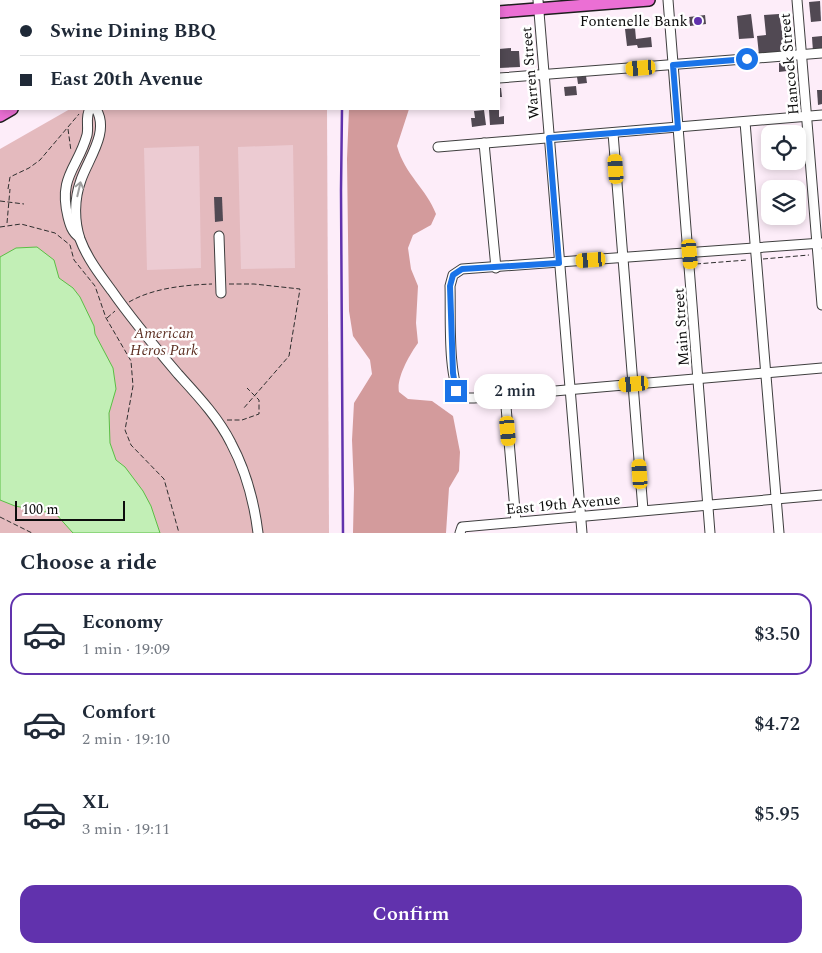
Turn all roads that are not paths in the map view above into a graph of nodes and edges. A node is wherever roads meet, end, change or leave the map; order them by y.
1 (649, 0) edge
2 (668, 0) edge
3 (797, 0) edge
4 (613, 1) edge
5 (538, 4) edge
6 (500, 12) edge
7 (822, 54) edge
8 (802, 55) junction
9 (673, 65) junction
10 (544, 76) junction
11 (500, 78) edge
12 (90, 110) edge
13 (96, 110) edge
14 (822, 115) edge
15 (807, 116) junction
16 (745, 122) junction
17 (678, 128) junction
18 (613, 133) junction
19 (549, 138) junction
20 (484, 143) junction
21 (438, 148) dead end
22 (80, 152) junction
23 (91, 159) junction
24 (219, 236) dead end
25 (79, 237) junction
26 (819, 243) edge
27 (756, 249) junction
28 (690, 254) junction
29 (623, 258) junction
30 (559, 263) junction
31 (496, 268) junction
32 (221, 288) road end
33 (822, 305) edge
34 (822, 368) edge
35 (766, 373) junction
36 (699, 378) junction
37 (634, 384) junction
38 (569, 389) junction
39 (505, 395) junction
40 (822, 495) edge
41 (777, 499) junction
42 (708, 505) junction
43 (643, 510) junction
44 (580, 516) junction
45 (516, 522) junction
46 (258, 533) edge
47 (460, 533) edge
48 (582, 533) edge
49 (710, 533) edge
50 (779, 533) edge

1 - 4 main road
2 - 9 street, Main Street
3 - 8 street, Hancock Street
4 - 5 main road
5 - 6 main road
5 - 10 street, Warren Street
7 - 8 street
8 - 9 street
8 - 15 street, Hancock Street
9 - 10 street
9 - 17 street, Main Street
10 - 11 street
10 - 19 street, Warren Street
12 - 22 street
13 - 23 street
14 - 15 street
15 - 16 street
15 - 26 street, Hancock Street
16 - 17 street
16 - 27 street
17 - 18 street
17 - 28 street, Main Street
18 - 19 street
18 - 29 street
19 - 20 street
19 - 30 street, Warren Street
20 - 21 street
20 - 31 street
22 - 23 street
22 - 25 street
25 -> 23 street
24 - 32 street
25 - 46 street
26 - 27 street
26 - 33 street, Hancock Street
27 - 28 street
27 - 35 street
28 - 29 street
28 - 36 street, Main Street
29 - 30 street
29 - 37 street
30 - 31 street
30 - 38 street, Warren Street
31 - 39 street
34 - 35 street
35 - 36 street
35 - 41 street
36 - 37 street
36 - 42 street, Main Street
37 - 38 street
37 - 43 street
38 - 39 street
38 - 44 street, Warren Street
39 - 45 street
40 - 41 street, East 19th Avenue
41 - 42 street, East 19th Avenue
41 - 50 street
42 - 43 street, East 19th Avenue
42 - 49 street, Main Street
43 - 44 street, East 19th Avenue
44 - 45 street, East 19th Avenue
44 - 48 street, Warren Street
45 - 47 street, East 19th Avenue

